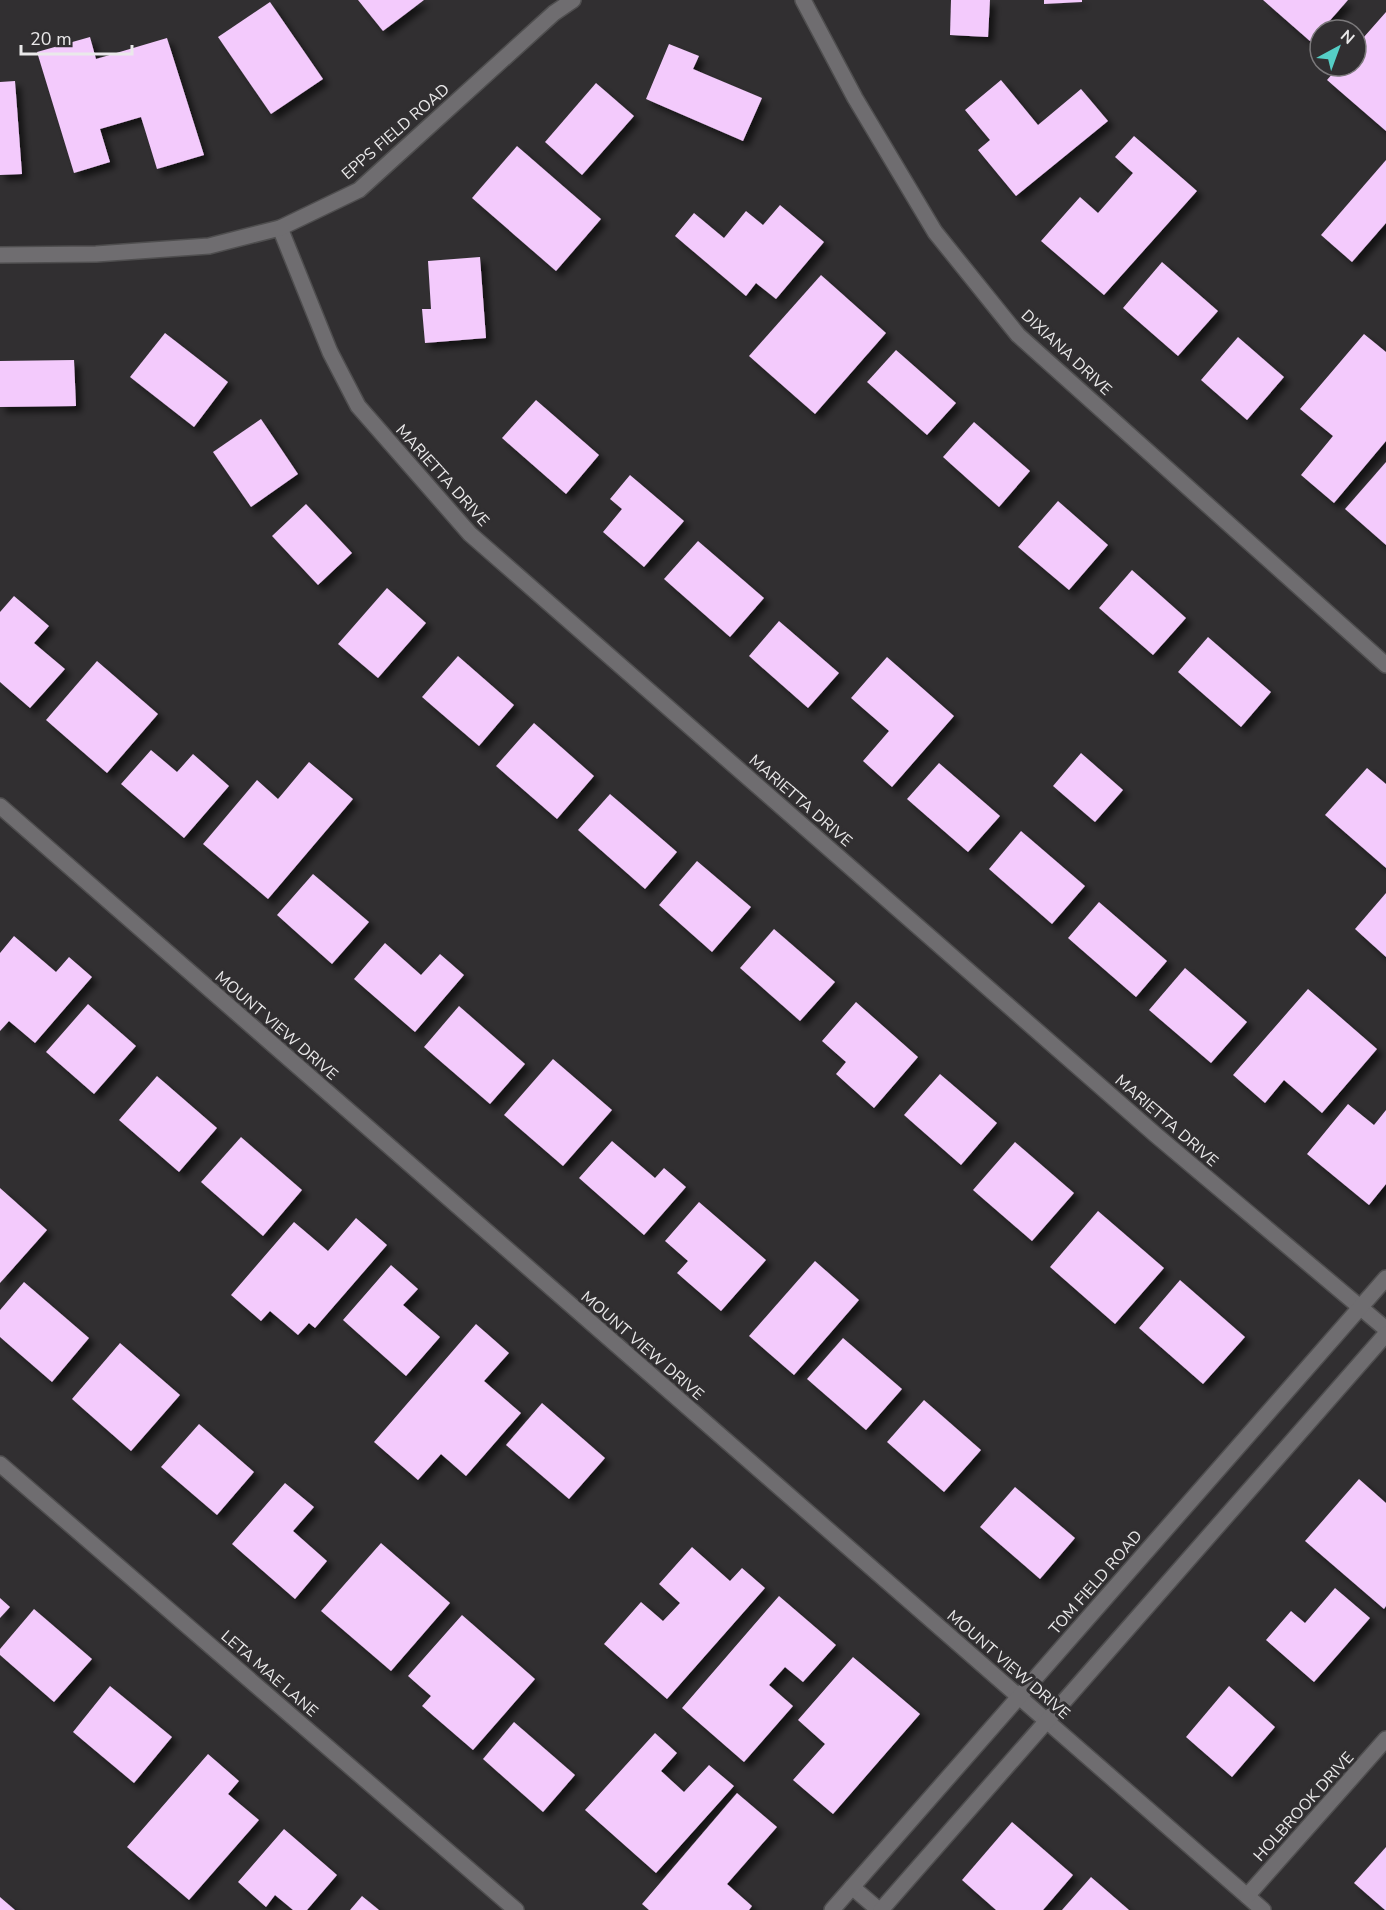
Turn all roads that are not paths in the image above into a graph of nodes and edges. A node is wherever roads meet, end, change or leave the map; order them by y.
1 (573, 0) edge
2 (803, 0) edge
3 (280, 228) junction
4 (0, 255) edge
5 (1386, 665) edge
6 (0, 806) edge
7 (1386, 1278) edge
8 (1360, 1308) junction
9 (1386, 1329) edge
10 (1386, 1334) edge
11 (0, 1464) edge
12 (1019, 1697) junction
13 (1047, 1721) junction
14 (1386, 1739) edge
15 (852, 1887) junction
16 (1247, 1896) junction
17 (516, 1910) edge
18 (832, 1910) edge
19 (880, 1910) edge
20 (1263, 1910) edge

1 - 3 street, EPPS FIELD ROAD
2 - 5 street, DIXIANA DRIVE
3 - 4 street, EPPS FIELD ROAD
3 - 8 street, MARIETTA DRIVE
6 - 12 street, MOUNT VIEW DRIVE
7 - 8 street, TOM FIELD ROAD
8 - 9 street, MARIETTA DRIVE
8 - 12 street, TOM FIELD ROAD
10 - 13 street
11 - 17 street, LETA MAE LANE
12 - 13 street, MOUNT VIEW DRIVE
12 - 15 street, TOM FIELD ROAD
13 - 16 street, MOUNT VIEW DRIVE
13 - 19 street
14 - 16 street, HOLBROOK DRIVE
15 - 18 street, TOM FIELD ROAD
15 - 19 street
16 - 20 street, MOUNT VIEW DRIVE

